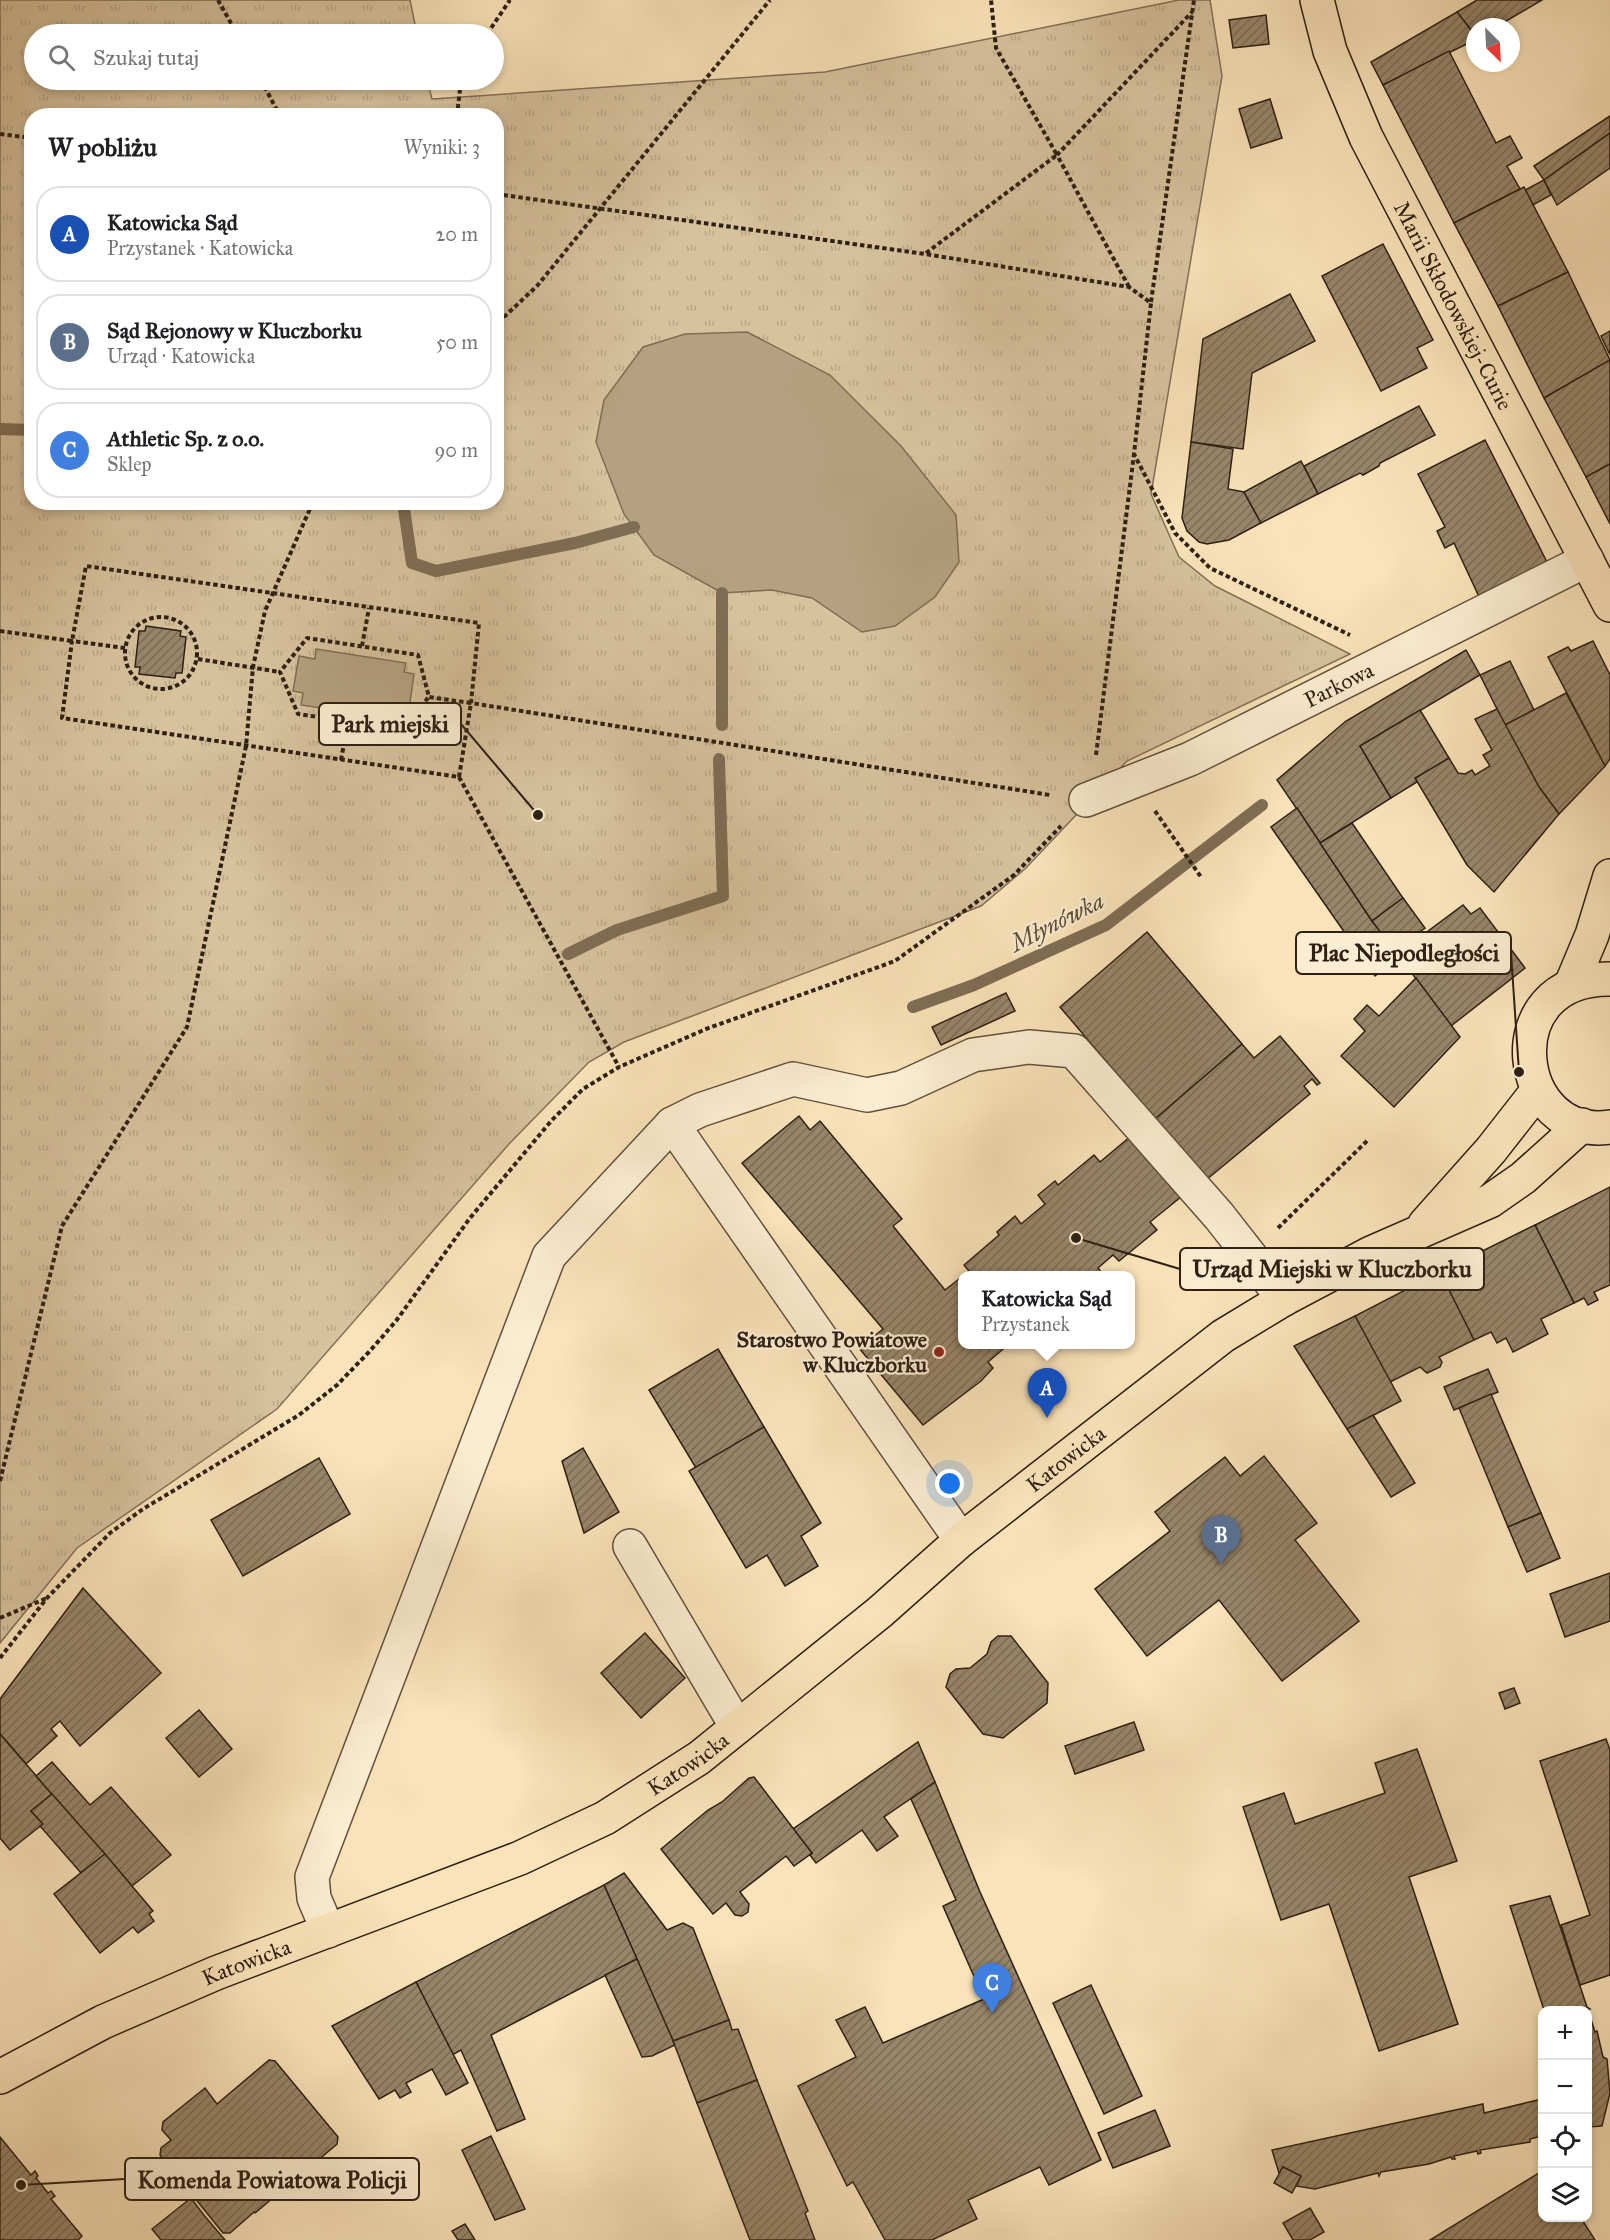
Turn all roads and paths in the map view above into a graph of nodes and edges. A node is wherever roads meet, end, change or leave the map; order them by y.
1 (219, 0) edge
2 (770, 0) edge
3 (991, 0) edge
4 (1194, 0) edge
5 (508, 1) edge
6 (1324, 2) edge
7 (1192, 12) junction
8 (232, 24) edge
9 (493, 24) edge
10 (266, 90) edge
11 (460, 90) edge
12 (276, 108) edge
13 (459, 108) edge
14 (0, 134) edge
15 (24, 137) edge
16 (1058, 155) junction
17 (504, 195) edge
18 (602, 210) junction
19 (925, 254) junction
20 (1129, 287) junction
21 (1151, 303) junction
22 (504, 316) edge
23 (1134, 454) junction
24 (309, 510) edge
25 (1587, 560) junction
26 (272, 593) junction
27 (1610, 605) edge
28 (369, 608) junction
29 (0, 631) edge
30 (72, 641) junction
31 (362, 646) junction
32 (125, 648) junction
33 (1394, 656) junction
34 (198, 659) junction
35 (253, 667) junction
36 (280, 672) junction
37 (429, 697) junction
38 (471, 703) junction
39 (348, 722) junction
40 (246, 746) junction
41 (341, 760) junction
42 (459, 777) junction
43 (1134, 781) junction
44 (1086, 800) junction
45 (1610, 876) edge
46 (1201, 877) dead end
47 (1610, 979) edge
48 (1570, 985) junction
49 (619, 1067) junction
50 (1538, 1090) junction
51 (672, 1124) junction
52 (1596, 1126) edge
53 (1369, 1139) dead end
54 (1417, 1232) junction
55 (1250, 1256) junction
56 (1284, 1299) junction
57 (0, 1481) edge
58 (961, 1540) junction
59 (630, 1546) dead end
60 (47, 1598) junction
61 (0, 1618) edge
62 (0, 1658) edge
63 (737, 1727) junction
64 (328, 1931) junction
65 (0, 2077) edge

1 - 8 path
2 - 18 path
3 - 16 path
4 - 7 path
5 - 9 path
6 - 25 main road, Marii Skłodowskiej-Curie
7 - 16 path
7 - 21 path
10 - 12 path
11 - 13 path
14 - 15 path
16 - 19 path
16 - 20 path
17 - 18 path
18 - 19 path
18 - 22 path
19 - 20 path
20 - 21 path
21 - 23 path
23 - 33 path
23 - 44 path
24 - 26 path
25 - 27 main road, Marii Skłodowskiej-Curie
25 - 33 street, Parkowa
26 - 28 path
26 - 30 path
26 - 35 path
28 - 31 path
28 - 38 path
29 - 30 path
30 - 32 path
30 - 40 path
31 - 36 path
31 - 37 path
32 - 34 path
32 - 34 path
33 - 43 street, Parkowa
34 - 35 path
35 - 36 path
35 - 40 path
36 - 39 path
37 - 38 path
37 - 39 path
38 - 42 path
38 - 44 path
39 - 41 path
40 - 41 path
40 - 57 path
41 - 42 path
42 - 49 path
43 - 44 street, Parkowa
43 - 46 path
44 - 49 path
45 - 48 main road
47 - 48 main road
48 - 50 main road
49 - 60 path
50 - 52 main road
50 - 54 main road
51 - 55 street
51 - 58 street
51 - 64 street
52 - 54 main road, Katowicka
53 - 55 path
54 - 56 main road, Katowicka
55 - 56 street
56 - 58 main road, Katowicka
58 - 63 main road, Katowicka
59 - 63 street
60 - 61 path
60 - 62 path
63 - 64 main road, Katowicka
64 - 65 main road, Katowicka

